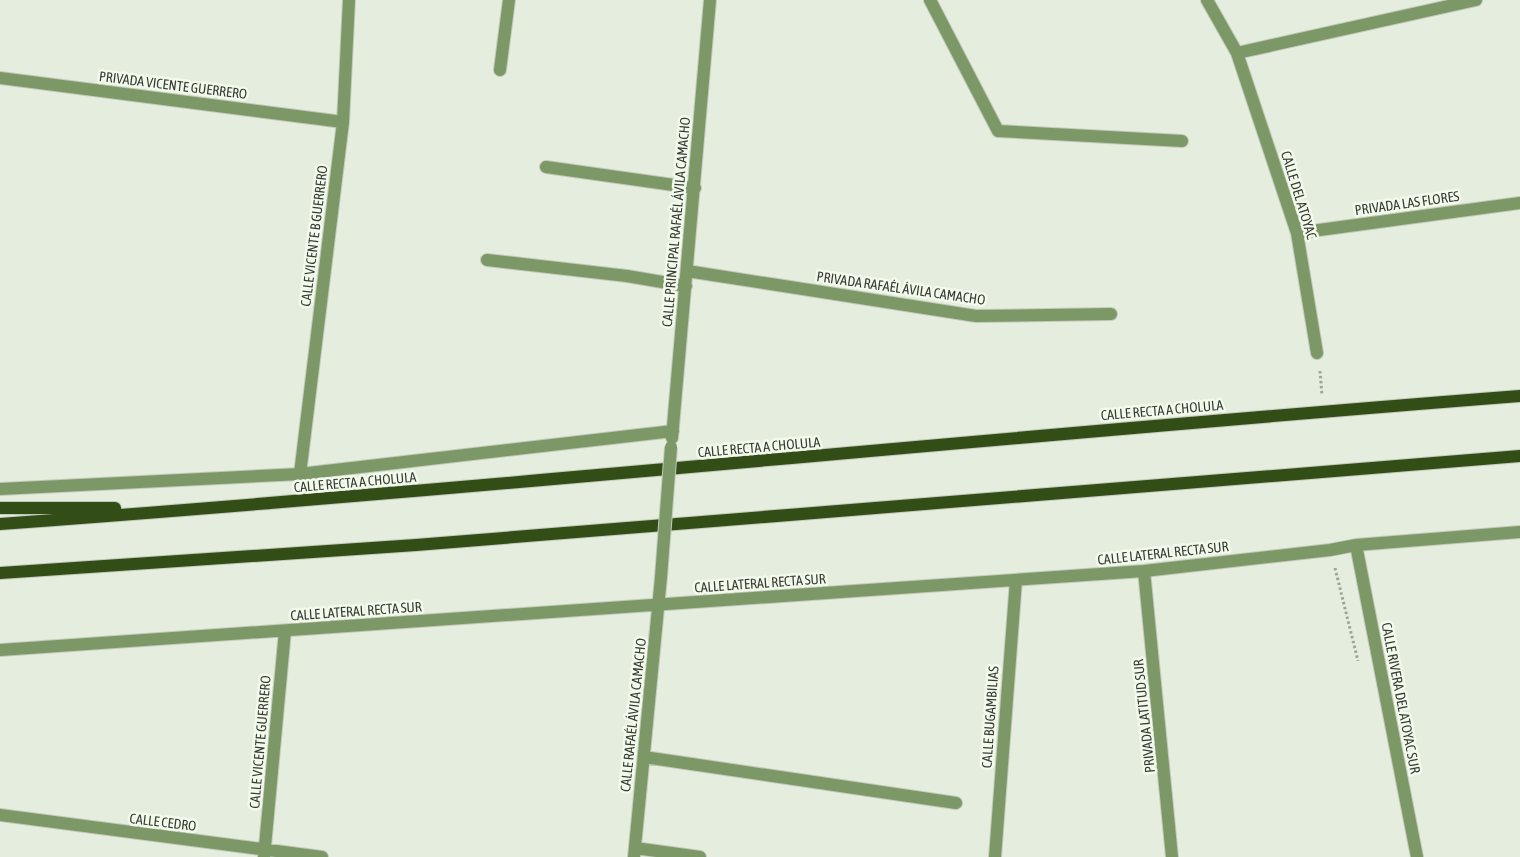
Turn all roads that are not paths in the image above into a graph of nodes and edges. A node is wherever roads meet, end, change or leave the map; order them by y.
1 (349, 0) edge
2 (509, 0) edge
3 (710, 0) edge
4 (930, 0) edge
5 (1207, 0) edge
6 (1476, 0) edge
7 (1237, 53) junction
8 (500, 70) dead end
9 (0, 78) edge
10 (343, 122) junction
11 (1182, 141) dead end
12 (546, 167) dead end
13 (695, 188) junction
14 (1520, 203) edge
15 (1298, 233) junction
16 (487, 260) dead end
17 (687, 270) junction
18 (686, 286) junction
19 (1112, 314) dead end
20 (1318, 353) road end
21 (1520, 396) edge
22 (672, 431) junction
23 (1520, 456) edge
24 (300, 474) junction
25 (0, 490) edge
26 (0, 508) edge
27 (217, 508) junction
28 (0, 524) edge
29 (1520, 532) edge
30 (1356, 546) junction
31 (1144, 571) junction
32 (0, 573) edge
33 (661, 577) joint
34 (1016, 580) junction
35 (659, 605) junction
36 (285, 631) junction
37 (0, 650) edge
38 (644, 757) junction
39 (956, 803) dead end
40 (0, 815) edge
41 (635, 852) edge
42 (264, 854) edge
43 (322, 857) edge
44 (700, 857) edge
45 (994, 857) edge
46 (1172, 857) edge
47 (1417, 857) edge

1 - 10 street, CALLE VICENTE B GUERRERO
2 - 8 street
3 - 13 street, CALLE PRINCIPAL RAFAÉL ÁVILA CAMACHO
4 - 11 street
5 - 7 street, CALLE DEL ATOYAC
6 - 7 street
7 - 15 street, CALLE DEL ATOYAC
9 - 10 street, PRIVADA VICENTE GUERRERO
10 - 24 street, CALLE VICENTE B GUERRERO
12 - 13 street
13 - 17 street, CALLE PRINCIPAL RAFAÉL ÁVILA CAMACHO
14 - 15 street, PRIVADA LAS FLORES
15 - 20 street, CALLE DEL ATOYAC
16 - 18 street
17 - 18 street, CALLE PRINCIPAL RAFAÉL ÁVILA CAMACHO
17 - 19 street, PRIVADA RAFAÉL ÁVILA CAMACHO
18 - 22 street, CALLE PRINCIPAL RAFAÉL ÁVILA CAMACHO
21 - 27 main road, CALLE RECTA A CHOLULA
22 - 24 street
22 - 33 street, CALLE PRINCIPAL RAFAÉL ÁVILA CAMACHO, bridge
23 - 32 main road
24 - 25 street
26 - 27 main road
27 - 28 main road, CALLE RECTA A CHOLULA
29 - 30 street, CALLE LATERAL RECTA SUR
30 - 31 street, CALLE LATERAL RECTA SUR
30 - 47 street, CALLE RIVERA DEL ATOYAC SUR
31 - 34 street, CALLE LATERAL RECTA SUR
31 - 46 street, PRIVADA LATITUD SUR
33 - 35 street, CALLE RAFAÉL ÁVILA CAMACHO
34 - 35 street, CALLE LATERAL RECTA SUR
34 - 45 street, CALLE BUGAMBILIAS
35 - 36 street, CALLE LATERAL RECTA SUR
35 - 38 street, CALLE RAFAÉL ÁVILA CAMACHO
36 - 37 street, CALLE LATERAL RECTA SUR
36 - 42 street, CALLE VICENTE GUERRERO
38 - 39 street
38 - 41 street, CALLE RAFAÉL ÁVILA CAMACHO
40 - 42 street, CALLE CEDRO
41 - 44 street
42 - 43 street, CALLE CEDRO

